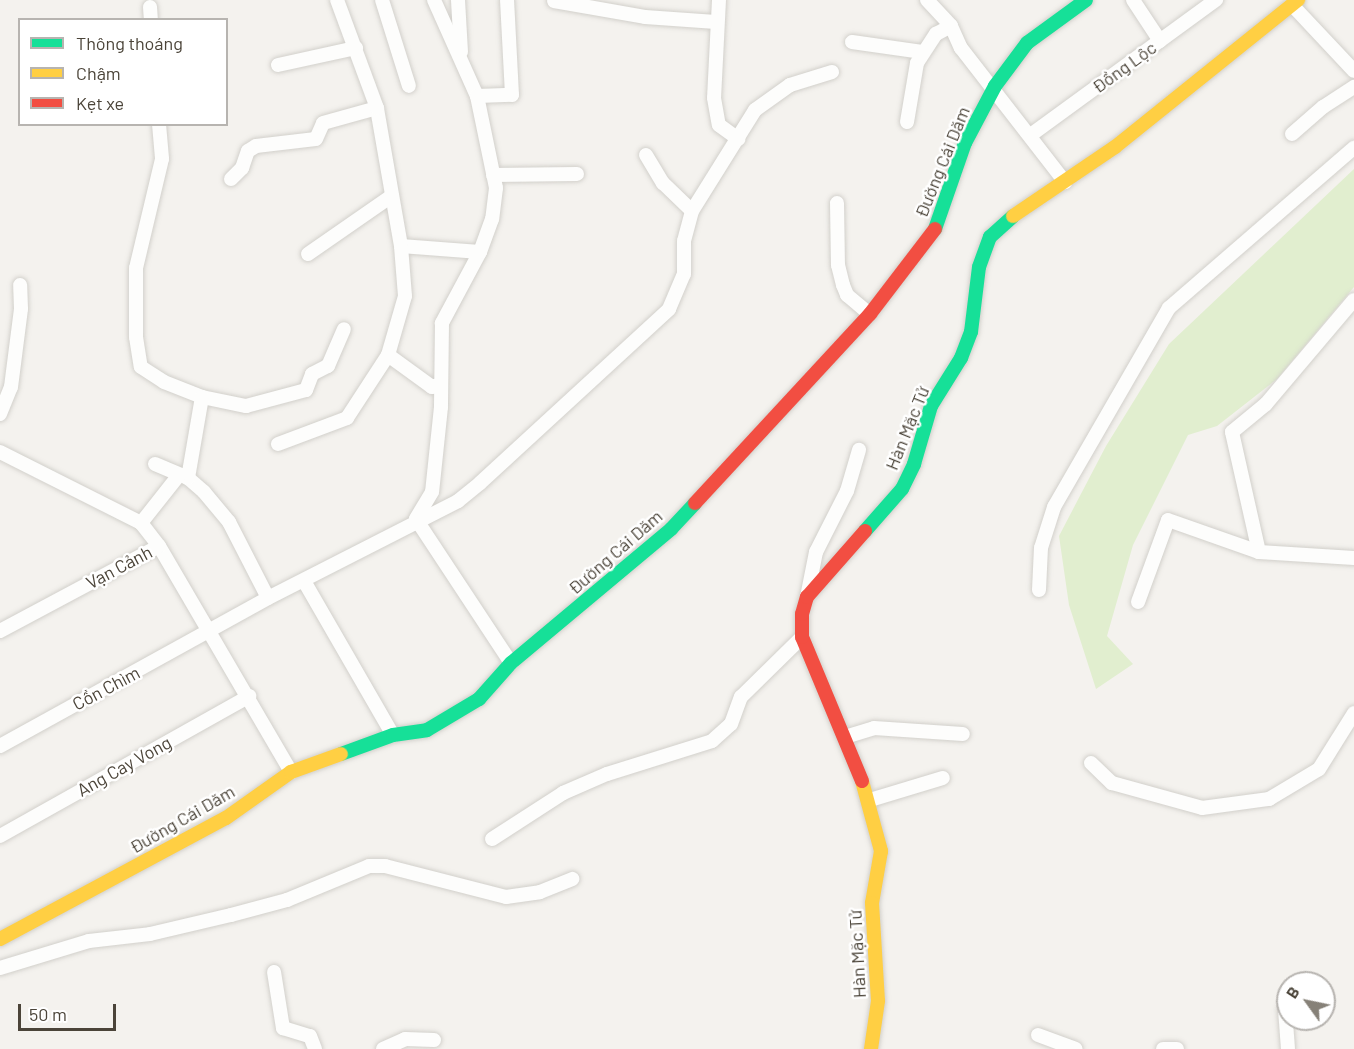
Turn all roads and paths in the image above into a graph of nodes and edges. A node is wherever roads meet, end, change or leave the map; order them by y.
1 (338, 0) edge
2 (382, 0) edge
3 (434, 0) edge
4 (458, 0) edge
5 (507, 0) edge
6 (720, 0) edge
7 (1086, 0) edge
8 (1133, 0) edge
9 (1216, 0) edge
10 (554, 1) edge
11 (935, 2) edge
12 (1295, 3) edge
13 (716, 22) junction
14 (951, 26) junction
15 (1160, 41) junction
16 (852, 42) dead end
17 (356, 48) junction
18 (922, 52) junction
19 (462, 63) junction
20 (278, 65) dead end
21 (1354, 70) edge
22 (832, 72) dead end
23 (409, 86) dead end
24 (995, 86) junction
25 (1354, 87) edge
26 (477, 96) junction
27 (376, 108) junction
28 (907, 122) dead end
29 (159, 126) edge
30 (1032, 134) junction
31 (1292, 134) dead end
32 (738, 139) junction
33 (1354, 148) edge
34 (646, 155) dead end
35 (577, 174) dead end
36 (493, 175) junction
37 (231, 179) dead end
38 (1065, 182) junction
39 (390, 197) junction
40 (837, 203) dead end
41 (692, 211) junction
42 (401, 246) junction
43 (480, 252) junction
44 (308, 254) dead end
45 (20, 285) dead end
46 (1354, 300) edge
47 (870, 314) junction
48 (344, 329) dead end
49 (388, 355) junction
50 (441, 384) junction
51 (202, 397) junction
52 (0, 414) edge
53 (278, 444) dead end
54 (860, 450) dead end
55 (0, 452) edge
56 (155, 464) dead end
57 (184, 477) junction
58 (416, 519) junction
59 (141, 523) junction
60 (159, 546) junction
61 (1259, 552) junction
62 (1354, 558) edge
63 (304, 581) junction
64 (1039, 590) dead end
65 (807, 597) junction
66 (268, 598) junction
67 (1138, 602) dead end
68 (212, 631) junction
69 (0, 632) edge
70 (802, 637) junction
71 (511, 663) junction
72 (249, 696) junction
73 (1354, 713) edge
74 (963, 734) dead end
75 (393, 735) junction
76 (845, 737) junction
77 (0, 746) edge
78 (1091, 763) dead end
79 (291, 772) junction
80 (942, 778) dead end
81 (870, 800) junction
82 (0, 836) edge
83 (492, 839) dead end
84 (572, 879) dead end
85 (0, 939) edge
86 (0, 968) edge
87 (274, 972) dead end
88 (1287, 1031) edge
89 (1038, 1035) dead end
90 (434, 1040) dead end
91 (315, 1049) edge
92 (383, 1049) edge
93 (871, 1049) edge
94 (1076, 1049) edge
95 (1163, 1049) edge
96 (1177, 1049) edge
97 (1288, 1049) edge

1 - 17 street
2 - 23 street
3 - 19 street
4 - 19 street
5 - 26 street
6 - 13 street
7 - 24 street, Đường Cái Dăm
8 - 15 street
9 - 15 street, Đồng Lộc
10 - 13 street
11 - 14 street
12 - 21 street
12 - 38 street, Hàn Mặc Tử
13 - 32 street
14 - 18 street
14 - 24 street
15 - 30 street, Đồng Lộc
16 - 18 street
17 - 20 street
17 - 27 street
18 - 28 street
19 - 26 street
22 - 32 street, Cồn Chìm
24 - 30 street
24 - 47 street, Đường Cái Dăm
25 - 31 street
26 - 36 street
27 - 37 street
27 - 39 street
29 - 51 street
30 - 38 street
32 - 41 street, Cồn Chìm
33 - 64 street
34 - 41 street
35 - 36 street
36 - 43 street
38 - 65 street, Hàn Mặc Tử
39 - 42 street
39 - 44 street
40 - 47 street
41 - 58 street, Cồn Chìm
42 - 43 street
42 - 49 street
43 - 50 street
45 - 52 street
46 - 61 street
47 - 71 street, Đường Cái Dăm
48 - 51 street
49 - 50 street
49 - 53 street
50 - 58 street
51 - 57 street
54 - 65 street
55 - 59 street
56 - 57 street
57 - 59 street, Vạn Cảnh
57 - 66 street
58 - 63 street, Cồn Chìm
58 - 71 street
59 - 60 street, Vạn Cảnh
60 - 68 street
60 - 69 street, Vạn Cảnh
61 - 62 street
61 - 67 street
63 - 66 street, Cồn Chìm
63 - 75 street
65 - 70 street, Hàn Mặc Tử
66 - 68 street, Cồn Chìm
68 - 72 street
68 - 77 street, Cồn Chìm
70 - 76 street, Hàn Mặc Tử
70 - 83 street
71 - 75 street, Đường Cái Dăm
72 - 79 street
72 - 82 street, Ang Cay Vong
73 - 78 street
74 - 76 street
75 - 79 street, Đường Cái Dăm
76 - 81 street, Hàn Mặc Tử
79 - 85 street, Đường Cái Dăm
80 - 81 street
81 - 93 street, Hàn Mặc Tử
84 - 86 street
87 - 91 street
88 - 97 street
89 - 94 street
90 - 92 street
95 - 96 street

